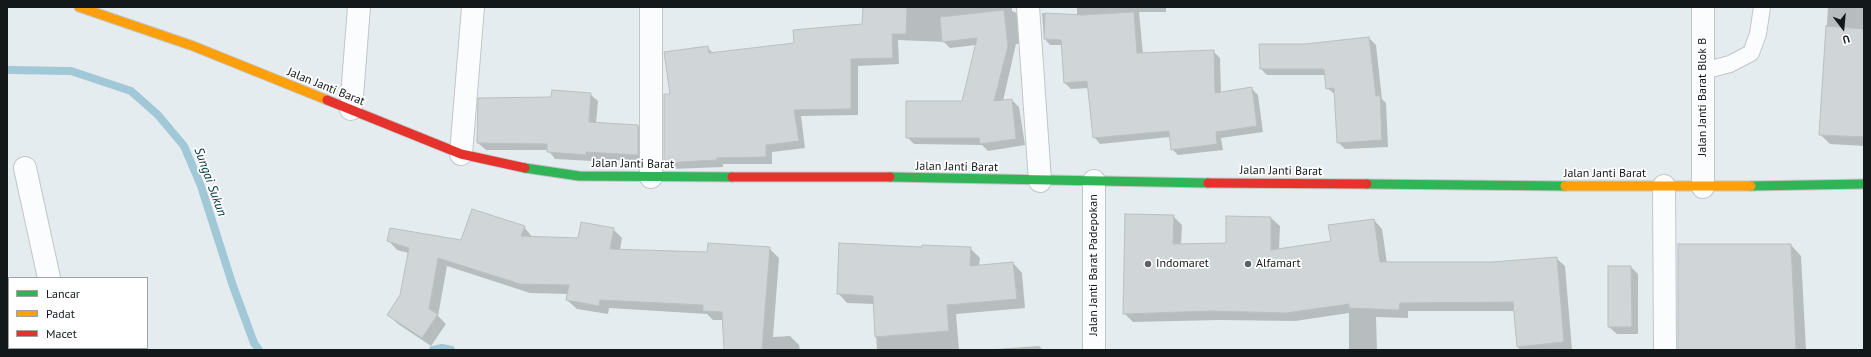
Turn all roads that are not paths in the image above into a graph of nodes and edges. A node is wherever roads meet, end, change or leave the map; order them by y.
1 (79, 7) edge
2 (359, 7) edge
3 (473, 7) edge
4 (651, 7) edge
5 (1028, 7) edge
6 (1703, 7) edge
7 (1762, 7) edge
8 (1702, 68) junction
9 (351, 109) junction
10 (462, 154) junction
11 (25, 168) dead end
12 (651, 177) junction
13 (1040, 181) junction
14 (1094, 181) junction
15 (1864, 184) edge
16 (1664, 186) junction
17 (1703, 187) junction
18 (49, 277) edge
19 (1094, 350) edge
20 (1665, 350) edge

1 - 9 street, Jalan Janti Barat
2 - 9 street
3 - 10 street
4 - 12 street
5 - 13 street
6 - 8 street, Jalan Janti Barat Blok B
7 - 8 lane
8 - 17 street, Jalan Janti Barat Blok B
9 - 10 street, Jalan Janti Barat
10 - 12 street, Jalan Janti Barat
11 - 18 street
12 - 13 street, Jalan Janti Barat
13 - 14 street, Jalan Janti Barat
14 - 16 street, Jalan Janti Barat
14 - 19 street, Jalan Janti Barat Padepokan
15 - 17 street, Jalan Janti Barat
16 - 17 street, Jalan Janti Barat
16 - 20 street

